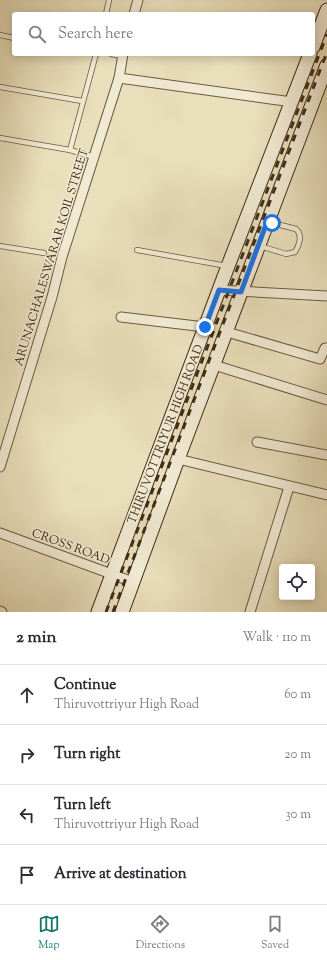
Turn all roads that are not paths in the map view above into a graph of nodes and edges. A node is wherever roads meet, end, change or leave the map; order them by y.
1 (109, 0) edge
2 (138, 0) edge
3 (327, 10) edge
4 (106, 12) edge
5 (135, 12) edge
6 (0, 36) edge
7 (12, 38) edge
8 (315, 42) edge
9 (95, 56) edge
10 (123, 56) edge
11 (309, 56) edge
12 (327, 65) edge
13 (119, 78) junction
14 (0, 87) edge
15 (82, 100) junction
16 (292, 102) junction
17 (0, 138) edge
18 (70, 150) junction
19 (94, 157) junction
20 (267, 222) junction
21 (0, 246) edge
22 (258, 246) junction
23 (137, 250) dead end
24 (44, 253) dead end
25 (228, 266) junction
26 (219, 290) junction
27 (241, 292) junction
28 (327, 296) edge
29 (121, 317) dead end
30 (205, 327) junction
31 (227, 332) junction
32 (327, 348) edge
33 (214, 365) junction
34 (327, 400) edge
35 (256, 442) dead end
36 (327, 455) edge
37 (178, 459) junction
38 (0, 467) edge
39 (289, 487) junction
40 (327, 495) edge
41 (0, 533) edge
42 (112, 574) junction
43 (133, 582) junction
44 (98, 612) edge
45 (122, 612) edge
46 (250, 612) edge

1 - 4 lane
2 - 5 street
3 - 8 main road
6 - 7 lane
9 - 15 lane
10 - 13 street, ARUNACHALESWARAR KOIL STREET
11 - 16 main road, THIRUVOTTRIYUR HIGH ROAD
12 - 20 main road, THIRUVOTTRIYUR HIGH ROAD
13 - 16 street
13 - 19 street, ARUNACHALESWARAR KOIL STREET
14 - 15 lane
15 - 18 lane
16 - 25 main road, THIRUVOTTRIYUR HIGH ROAD
17 - 18 lane
18 - 19 lane
19 - 38 street, ARUNACHALESWARAR KOIL STREET
20 - 22 main road, THIRUVOTTRIYUR HIGH ROAD
20 - 22 lane
21 - 24 lane
22 - 27 main road, THIRUVOTTRIYUR HIGH ROAD
23 - 25 lane
25 - 26 main road, THIRUVOTTRIYUR HIGH ROAD
26 - 27 street
26 - 30 main road, THIRUVOTTRIYUR HIGH ROAD
27 - 28 street
27 - 31 main road, THIRUVOTTRIYUR HIGH ROAD
29 - 30 street
30 - 42 main road, THIRUVOTTRIYUR HIGH ROAD
31 - 32 street
31 - 33 main road, THIRUVOTTRIYUR HIGH ROAD
33 - 34 street
33 - 37 main road, THIRUVOTTRIYUR HIGH ROAD
35 - 36 street
37 - 39 street
37 - 43 main road, THIRUVOTTRIYUR HIGH ROAD
39 - 40 street
39 - 46 street
41 - 42 street, CROSS ROAD
42 - 43 street, CROSS ROAD
42 - 44 main road, THIRUVOTTRIYUR HIGH ROAD
43 - 45 main road, THIRUVOTTRIYUR HIGH ROAD

